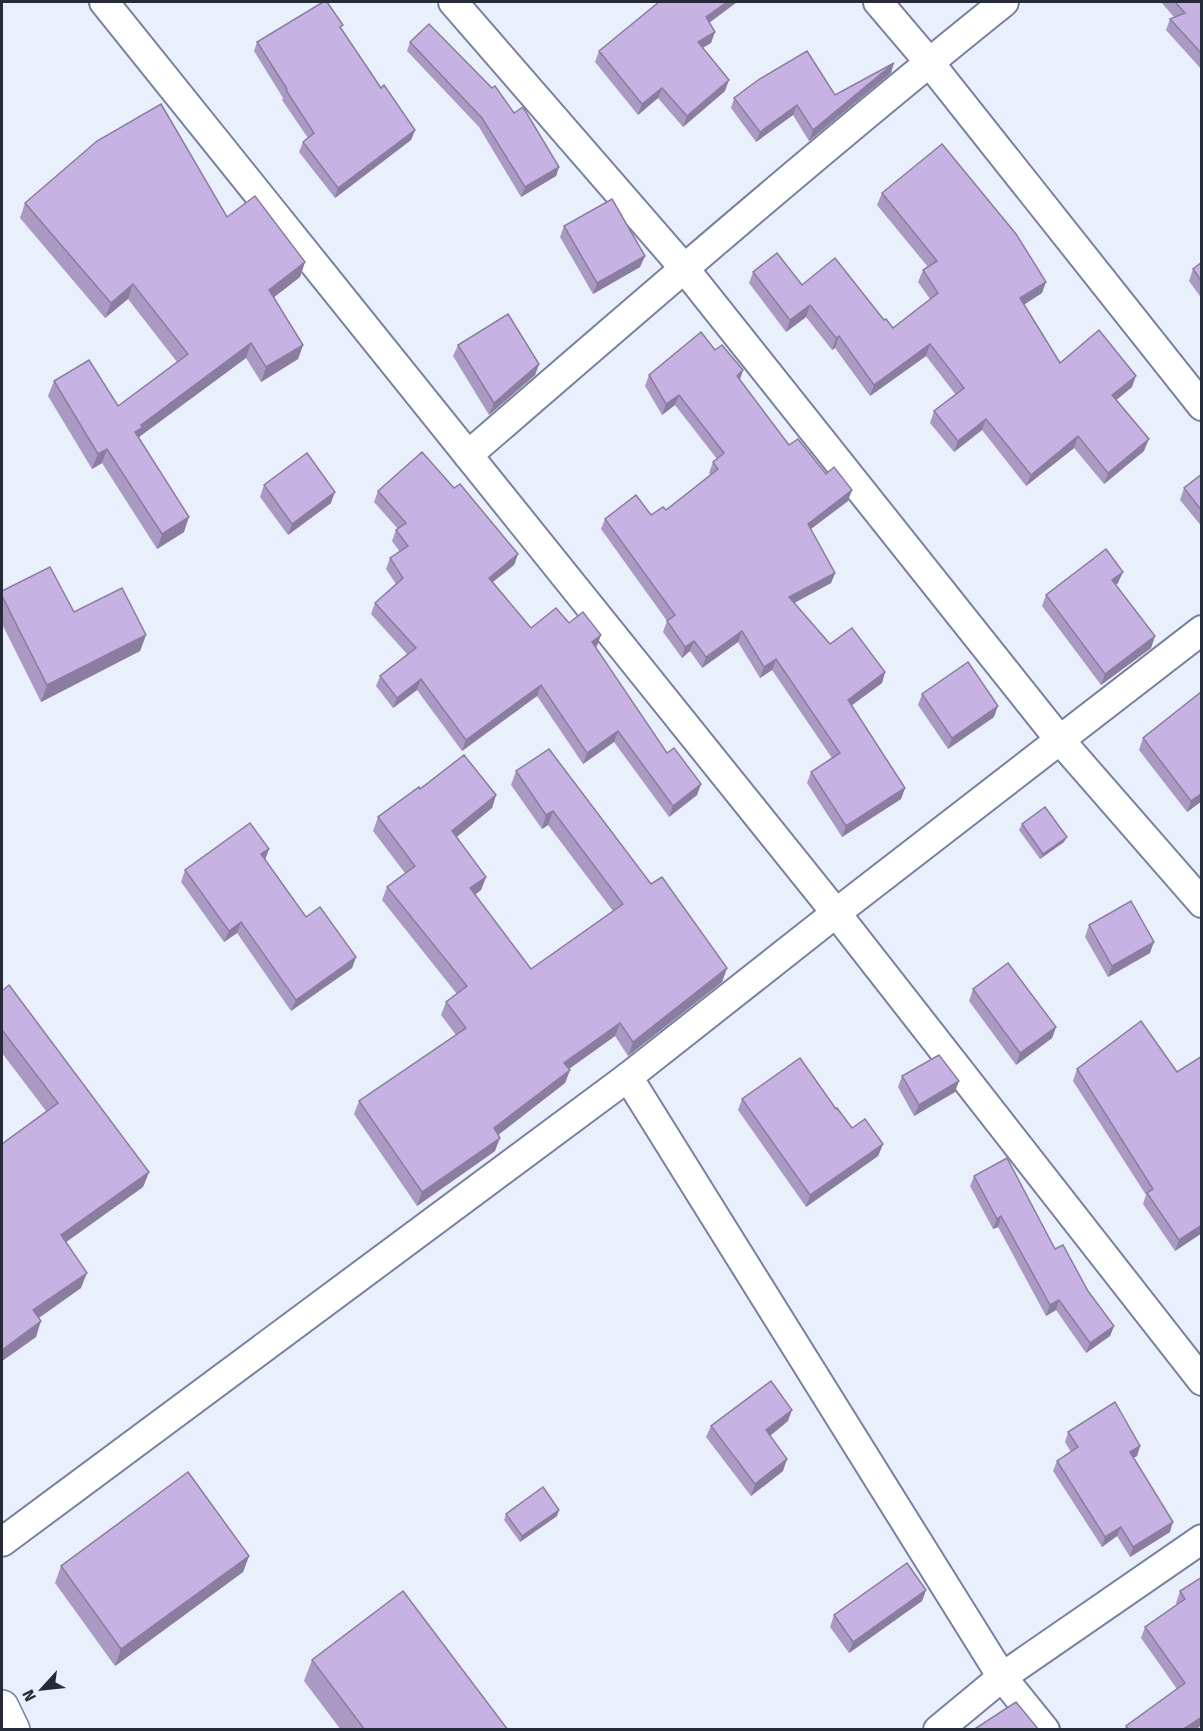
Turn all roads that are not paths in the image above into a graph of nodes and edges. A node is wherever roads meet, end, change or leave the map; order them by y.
1 (104, 2) edge
2 (453, 2) edge
3 (878, 2) edge
4 (1004, 2) edge
5 (929, 62) junction
6 (684, 268) junction
7 (1202, 406) edge
8 (468, 455) junction
9 (1202, 630) edge
10 (1059, 739) junction
11 (1202, 903) edge
12 (836, 913) junction
13 (628, 1077) junction
14 (1202, 1380) edge
15 (1202, 1539) edge
16 (2, 1542) edge
17 (1002, 1677) junction
18 (2, 1707) edge
19 (13, 1730) edge
20 (938, 1730) edge
21 (1045, 1730) edge

1 - 8 street
2 - 6 street
3 - 5 street
4 - 5 street
5 - 6 street
5 - 7 street
6 - 8 street
6 - 10 street
8 - 12 street
9 - 10 street
10 - 11 street
10 - 12 street
12 - 13 street
12 - 14 street
13 - 16 street
13 - 17 street
15 - 17 street
17 - 20 street
17 - 21 street
18 - 19 main road

